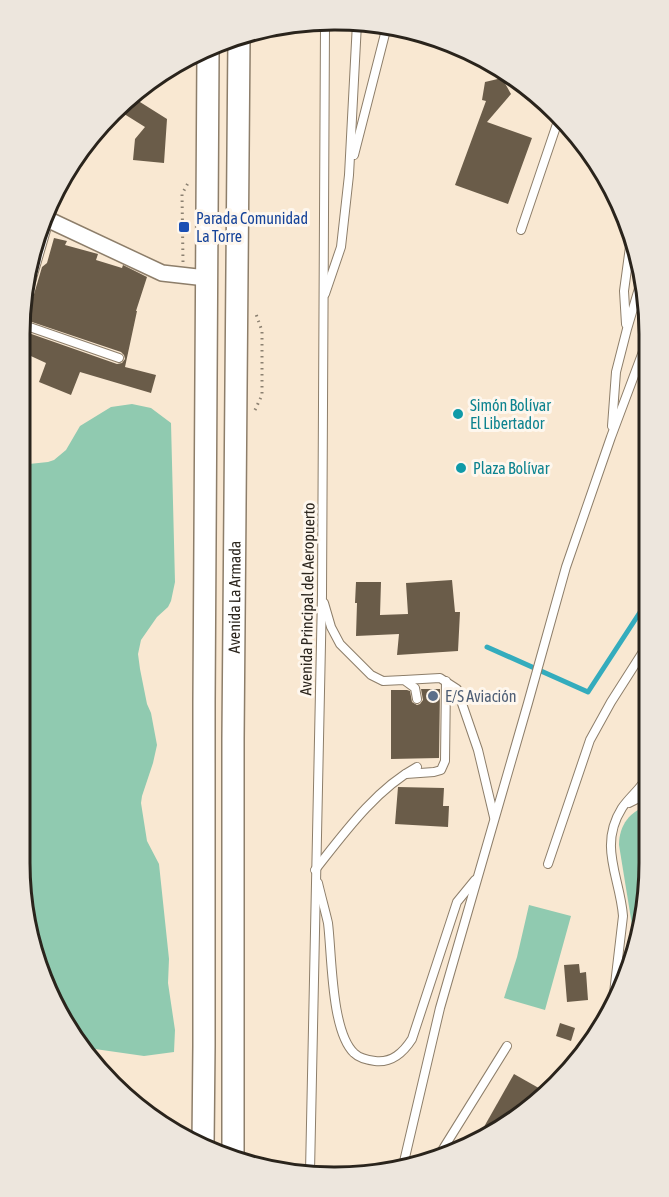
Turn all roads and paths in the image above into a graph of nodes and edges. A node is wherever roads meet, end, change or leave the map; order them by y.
1 (325, 30) edge
2 (357, 31) edge
3 (385, 35) edge
4 (239, 45) edge
5 (208, 57) edge
6 (556, 126) edge
7 (349, 176) junction
8 (52, 221) edge
9 (521, 230) dead end
10 (629, 255) edge
11 (206, 278) junction
12 (636, 298) edge
13 (323, 301) junction
14 (30, 327) edge
15 (627, 329) junction
16 (119, 358) dead end
17 (639, 362) edge
18 (611, 437) junction
19 (322, 595) junction
20 (639, 658) edge
21 (404, 680) junction
22 (446, 681) junction
23 (417, 699) dead end
24 (417, 767) dead end
25 (404, 774) junction
26 (639, 789) edge
27 (639, 798) edge
28 (622, 807) junction
29 (494, 819) junction
30 (548, 864) dead end
31 (315, 870) junction
32 (477, 877) junction
33 (615, 980) edge
34 (507, 1046) dead end
35 (203, 1137) edge
36 (445, 1146) edge
37 (233, 1150) edge
38 (405, 1159) edge
39 (310, 1166) edge

1 - 13 lane, Avenida Principal del Aeropuerto
2 - 7 lane
3 - 7 lane
4 - 37 main road, Avenida La Armada
5 - 11 main road, Avenida La Armada
6 - 9 lane
7 - 13 lane
8 - 11 street
10 - 15 lane
11 - 35 main road, Avenida La Armada
12 - 15 lane
13 - 19 lane, Avenida Principal del Aeropuerto
14 - 16 lane
15 - 18 lane
17 - 18 lane
18 - 29 lane
19 - 21 lane
19 - 31 lane, Avenida Principal del Aeropuerto
20 - 30 lane
21 - 22 lane
21 - 23 lane
22 - 25 lane
22 - 29 lane
24 - 25 lane
25 - 31 lane
26 - 28 lane
27 - 28 lane
28 - 33 lane
29 - 32 lane
31 - 32 lane
31 - 39 lane, Avenida Principal del Aeropuerto
32 - 38 lane
34 - 36 lane

